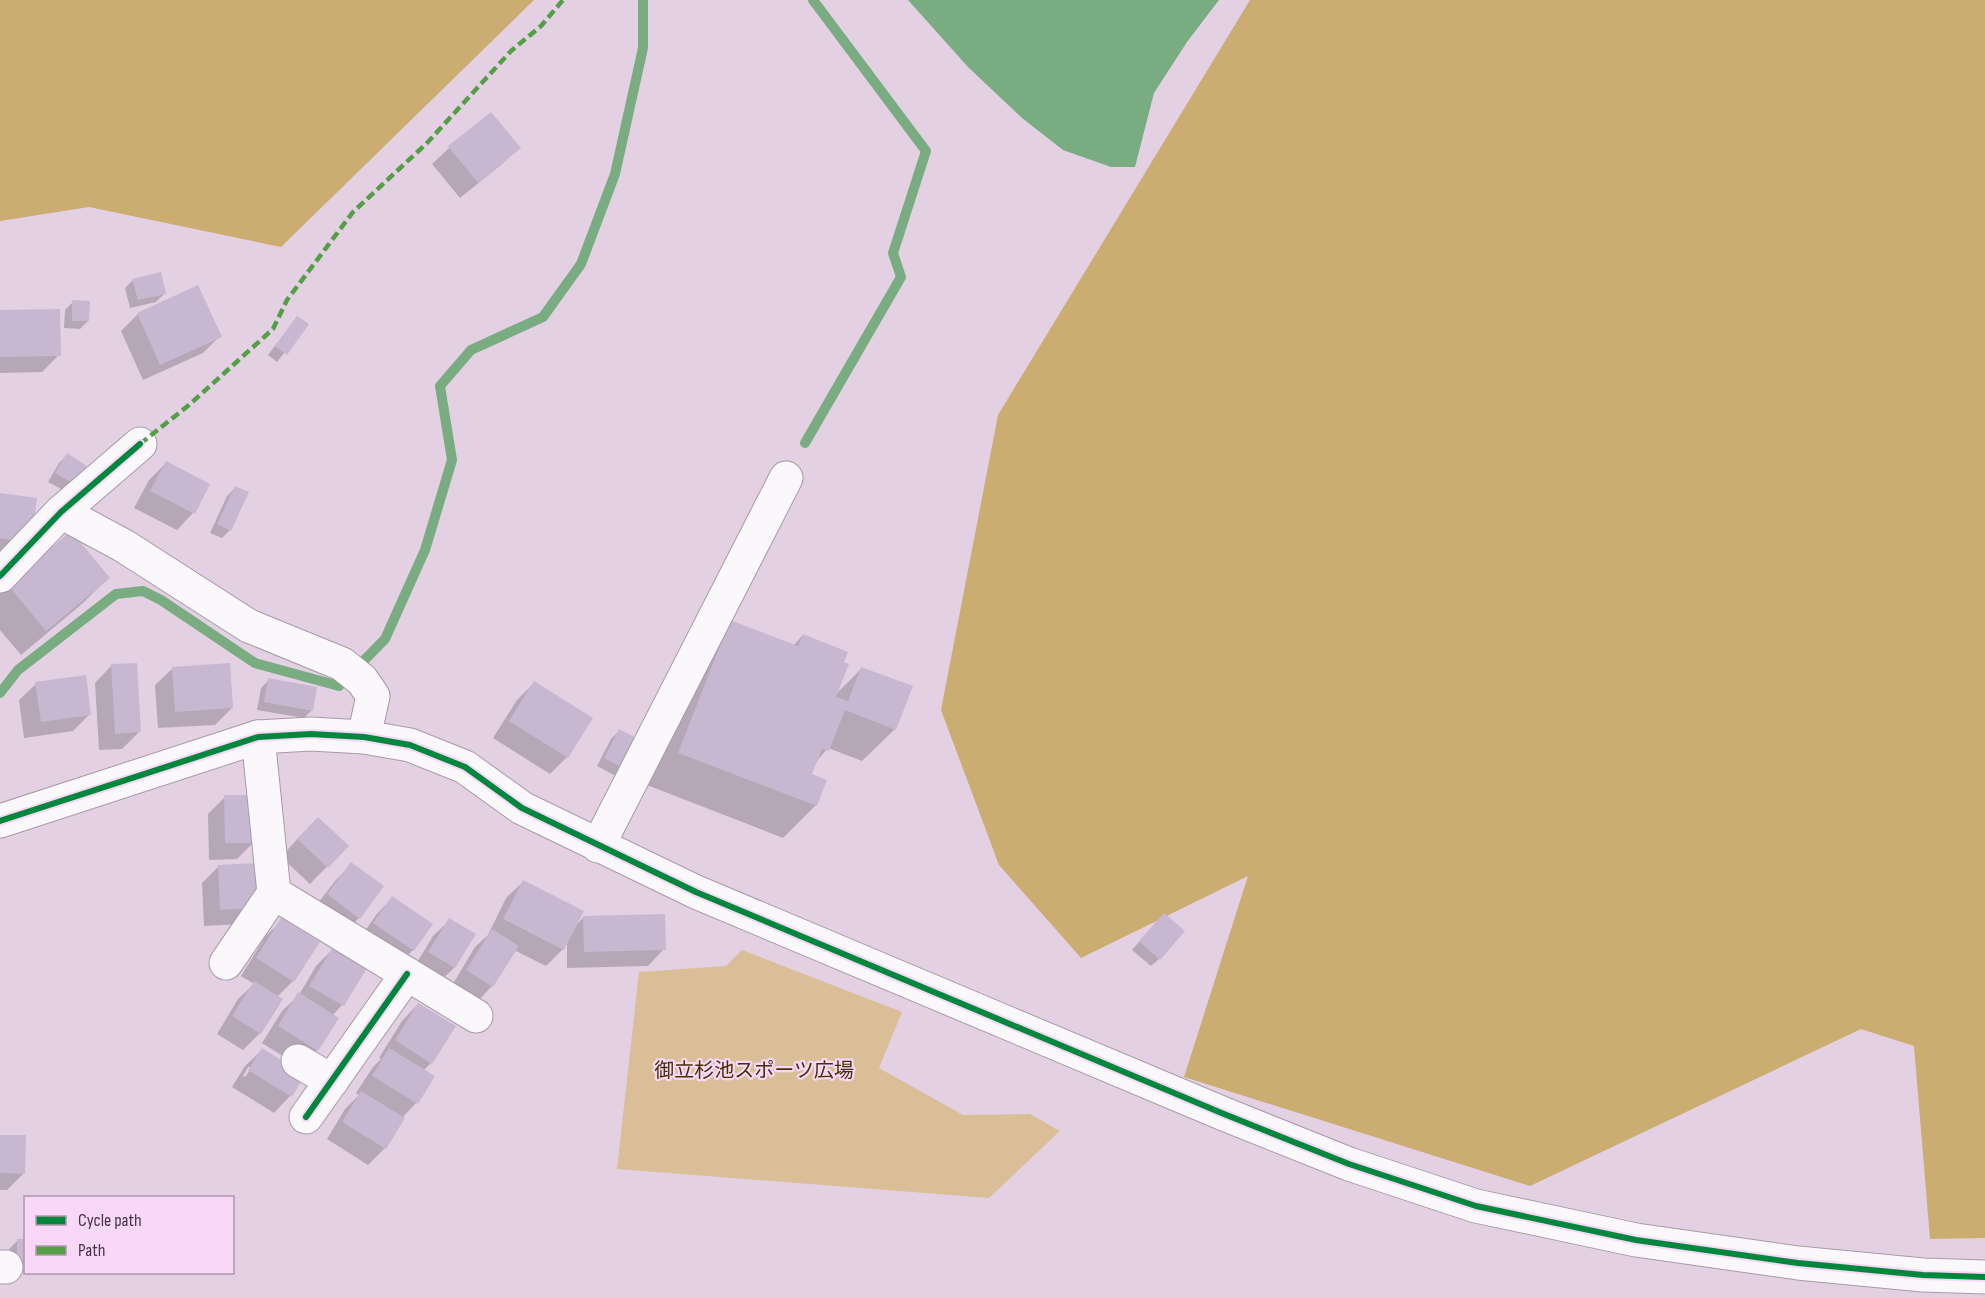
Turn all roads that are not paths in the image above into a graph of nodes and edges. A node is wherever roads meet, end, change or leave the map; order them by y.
1 (140, 444) dead end
2 (786, 478) dead end
3 (61, 512) junction
4 (0, 576) edge
5 (258, 737) junction
6 (364, 737) junction
7 (0, 822) edge
8 (598, 846) junction
9 (274, 893) junction
10 (226, 963) dead end
11 (407, 974) junction
12 (476, 1016) dead end
13 (298, 1060) dead end
14 (332, 1081) junction
15 (306, 1117) dead end
16 (1985, 1277) edge

1 - 3 street
2 - 8 street
3 - 4 street
3 - 6 street
5 - 6 street
5 - 7 street
5 - 9 street
6 - 8 street
8 - 16 street
9 - 10 street
9 - 11 street
11 - 12 street
11 - 14 street
13 - 14 street
14 - 15 street

